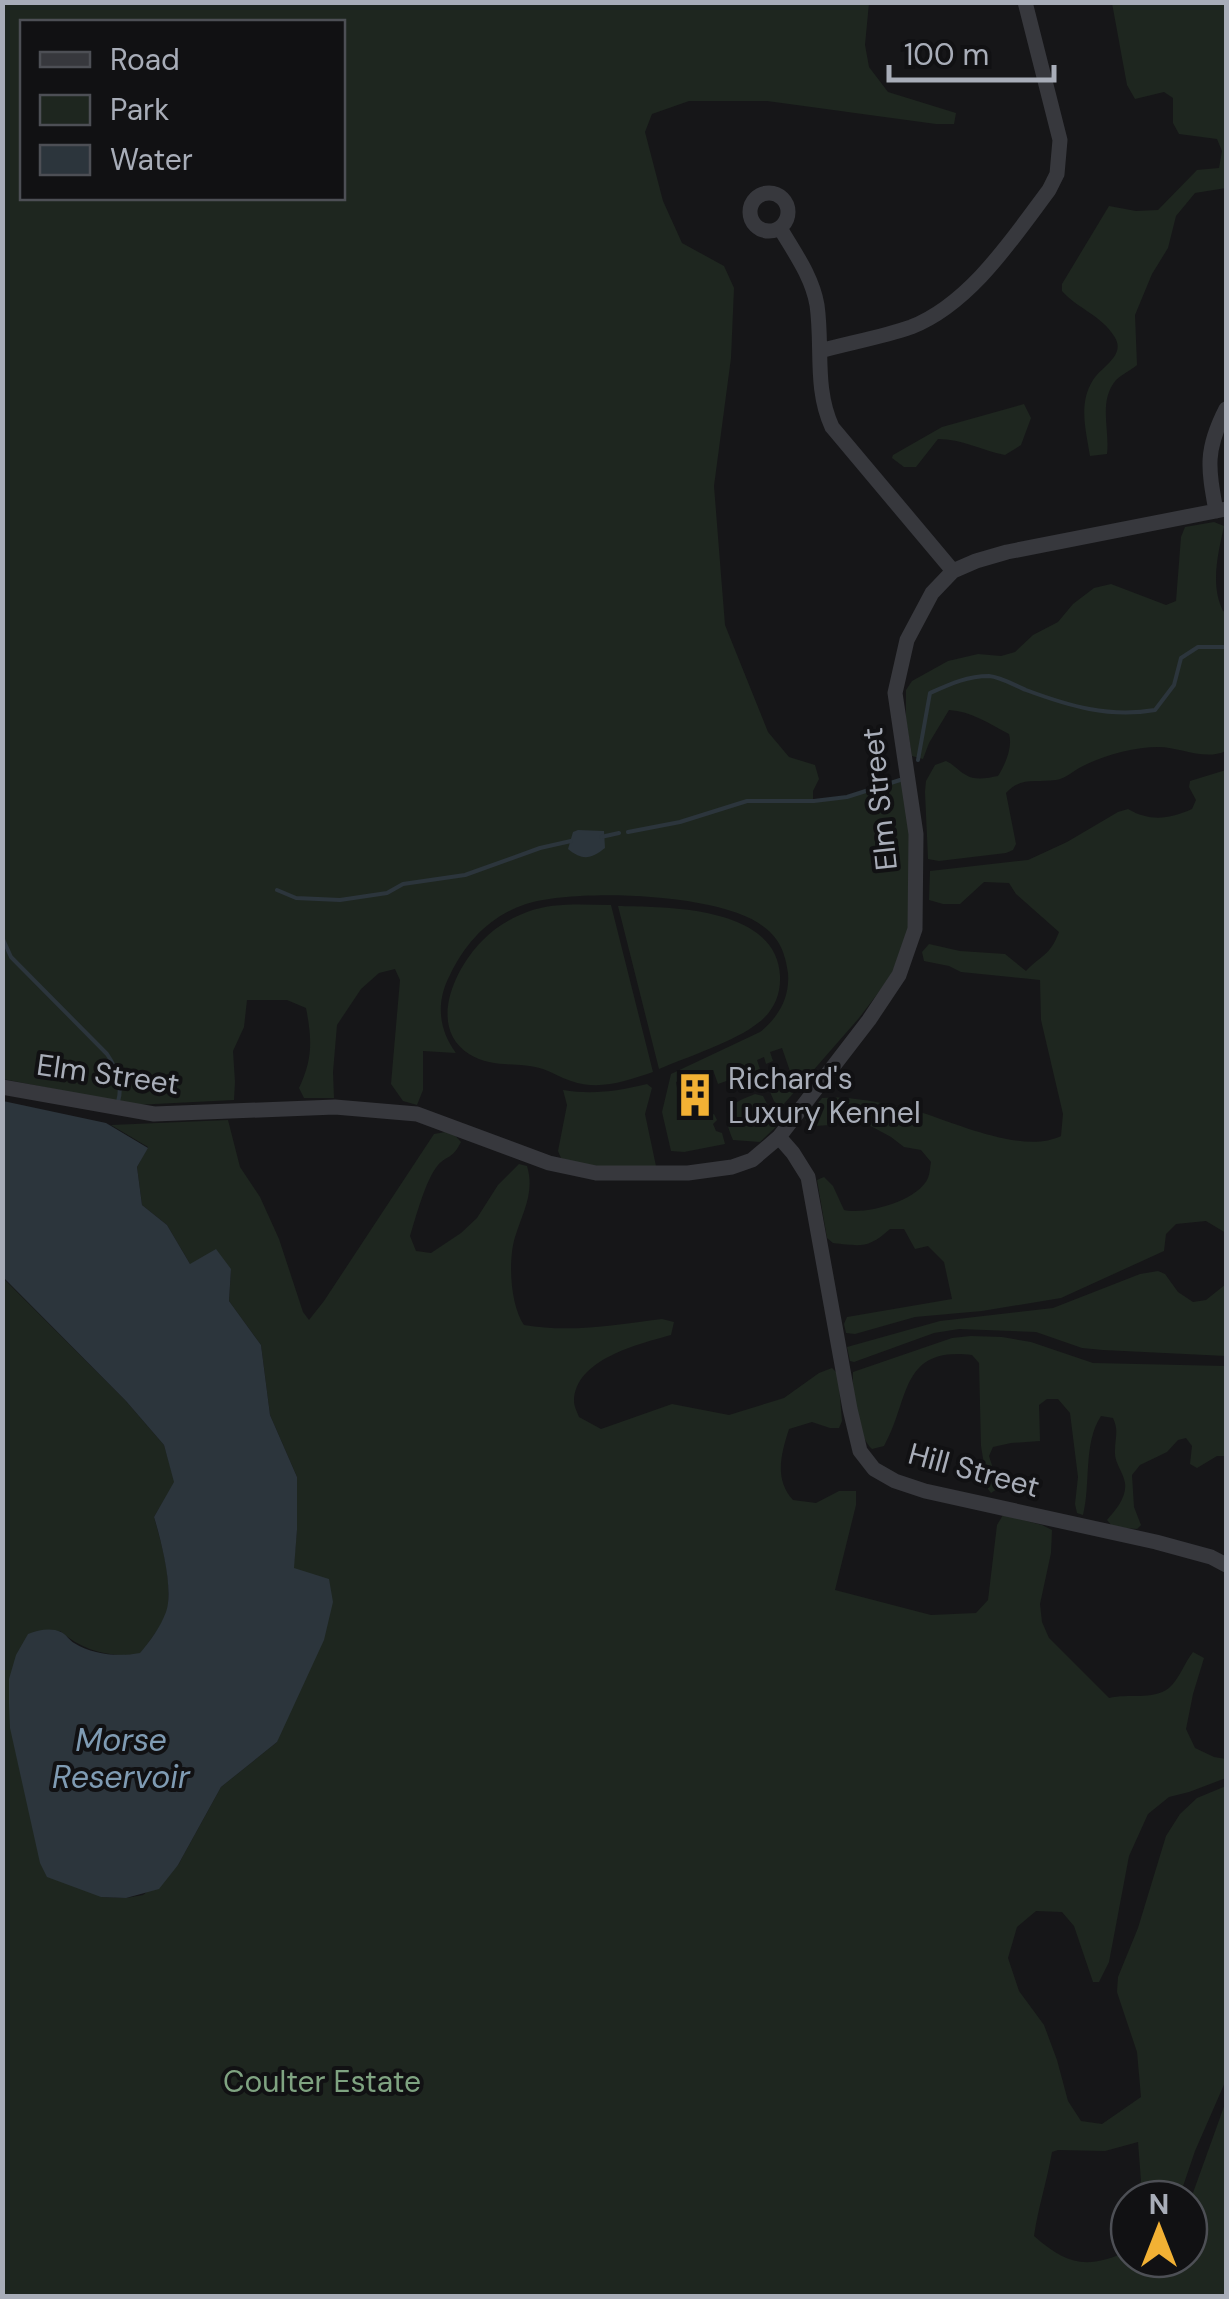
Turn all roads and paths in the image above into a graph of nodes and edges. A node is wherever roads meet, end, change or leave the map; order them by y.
1 (1025, 2) edge
2 (780, 228) dead end
3 (820, 350) junction
4 (1226, 409) edge
5 (1221, 510) edge
6 (953, 571) junction
7 (2, 1087) edge
8 (778, 1137) junction
9 (1226, 1565) edge

1 - 3 street
2 - 3 street
3 - 6 street
4 - 5 street
5 - 6 street
6 - 8 street, Elm Street
7 - 8 street, Elm Street
8 - 9 street, Hill Street

